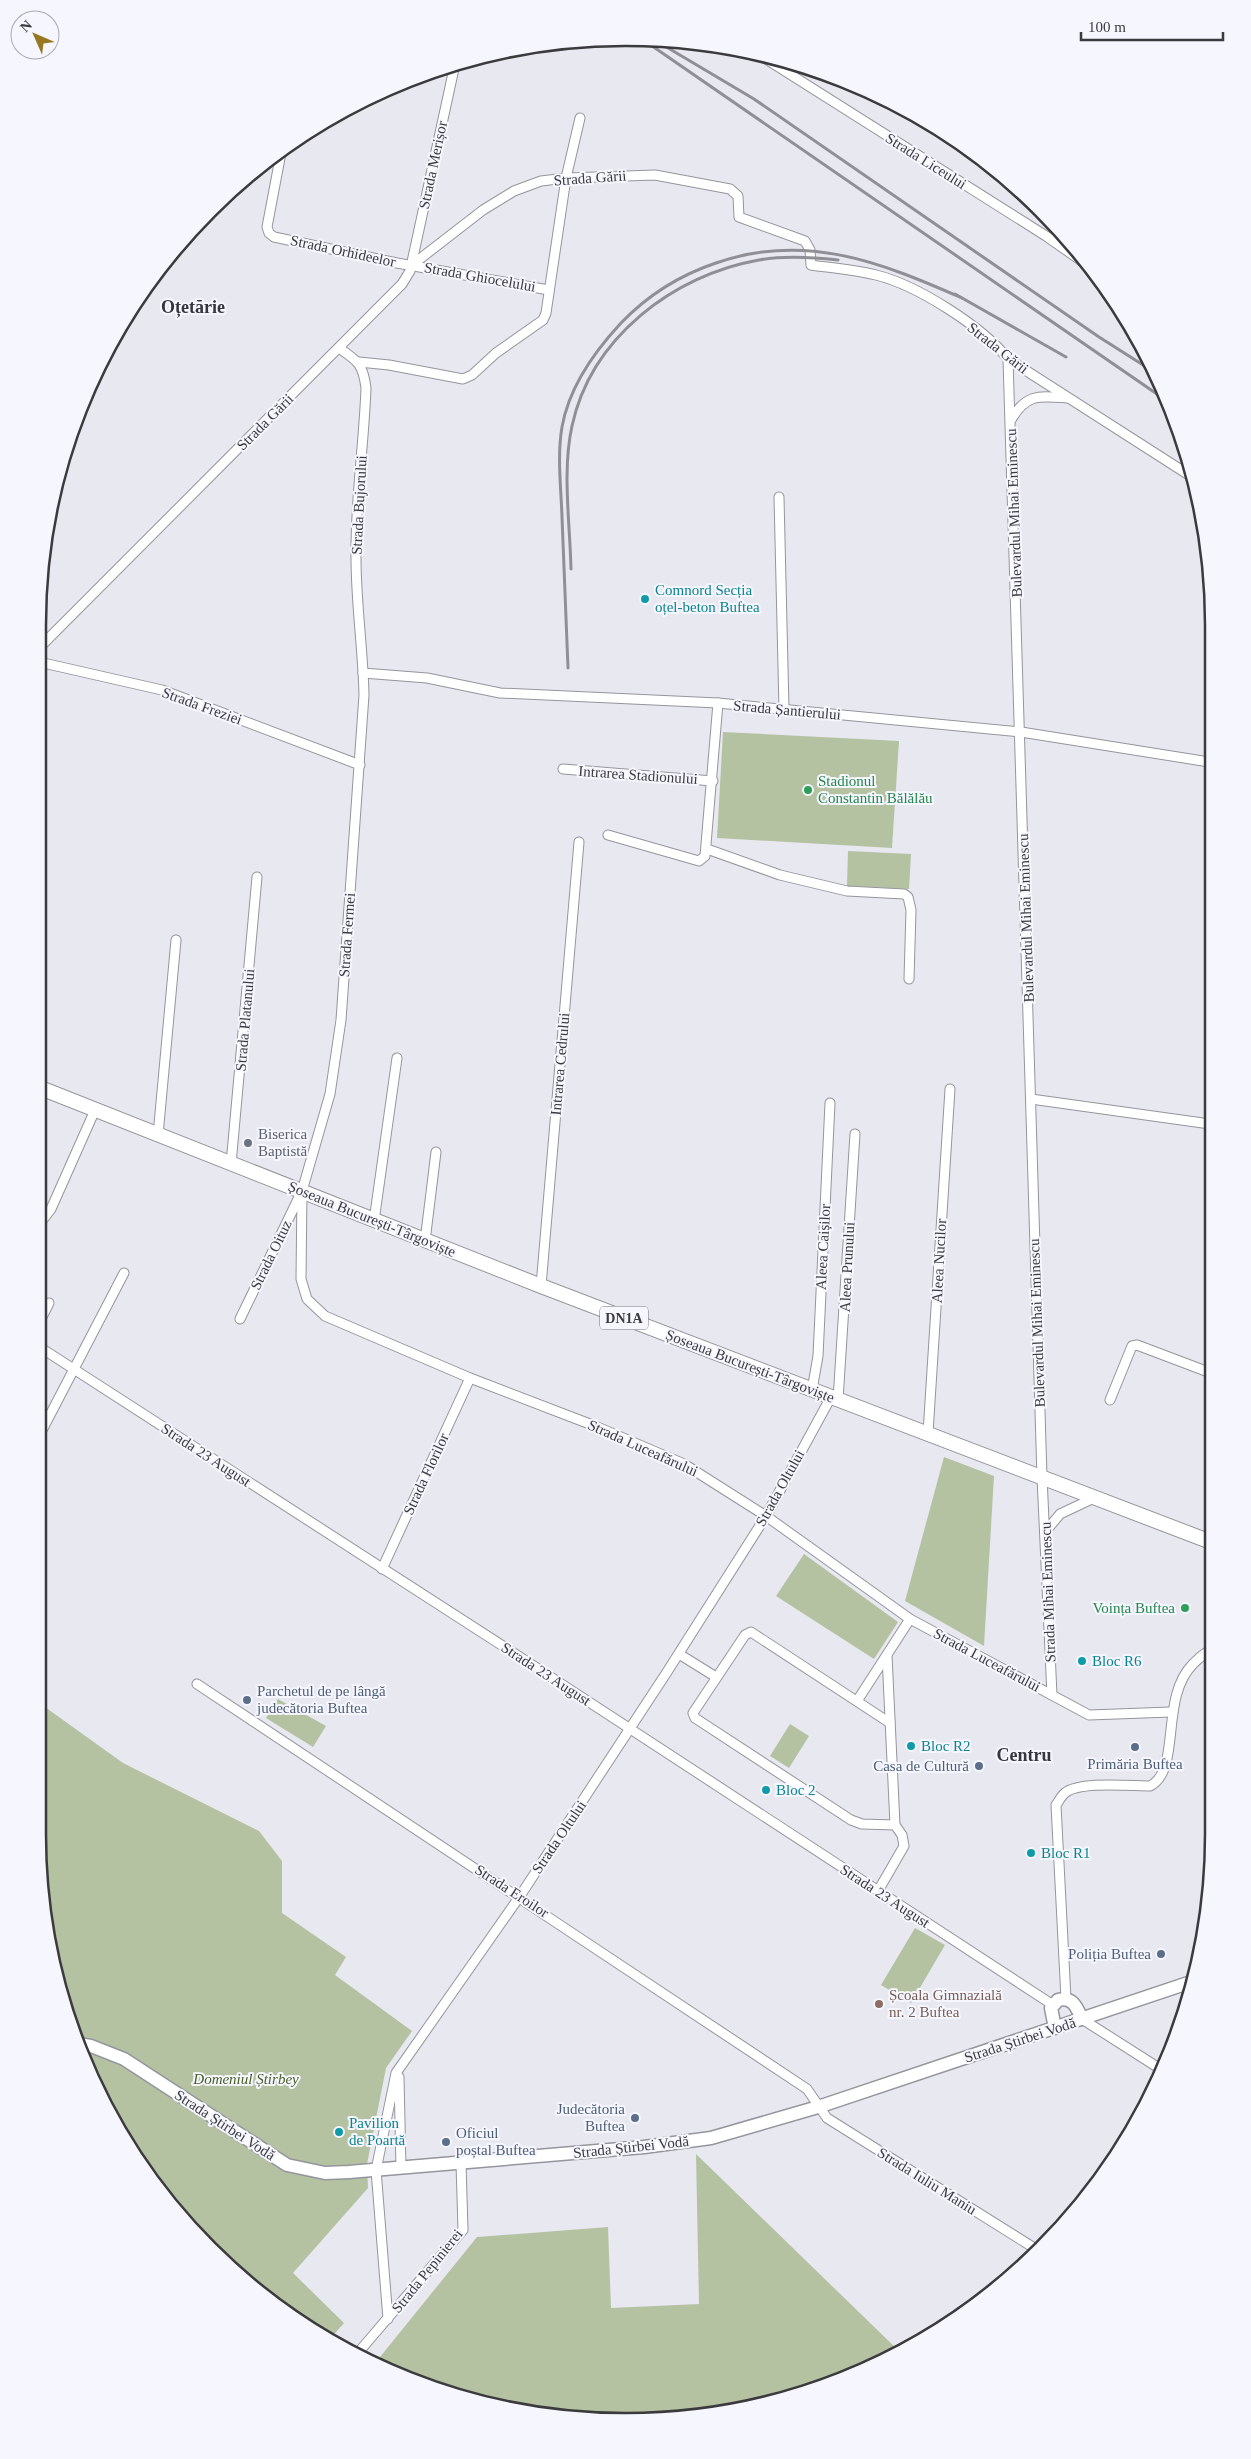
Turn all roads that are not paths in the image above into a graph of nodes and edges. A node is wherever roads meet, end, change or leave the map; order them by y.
1 (779, 67) edge
2 (453, 73) edge
3 (580, 118) dead end
4 (279, 161) edge
5 (566, 178) junction
6 (1066, 250) edge
7 (412, 265) junction
8 (549, 290) junction
9 (339, 348) junction
10 (1008, 359) junction
11 (359, 362) junction
12 (1070, 399) junction
13 (1011, 420) junction
14 (1184, 472) edge
15 (779, 497) dead end
16 (46, 641) edge
17 (46, 664) edge
18 (363, 673) junction
19 (718, 703) junction
20 (784, 709) junction
21 (1021, 732) junction
22 (1205, 761) edge
23 (360, 765) junction
24 (563, 769) dead end
25 (713, 781) junction
26 (608, 835) dead end
27 (579, 842) dead end
28 (707, 849) junction
29 (257, 877) dead end
30 (176, 940) dead end
31 (909, 978) dead end
32 (397, 1058) dead end
33 (950, 1089) dead end
34 (46, 1090) edge
35 (1031, 1099) junction
36 (830, 1103) dead end
37 (95, 1110) junction
38 (1205, 1123) edge
39 (855, 1134) dead end
40 (158, 1135) junction
41 (436, 1152) dead end
42 (231, 1164) junction
43 (302, 1191) junction
44 (46, 1216) edge
45 (374, 1221) junction
46 (425, 1241) junction
47 (124, 1273) dead end
48 (541, 1286) junction
49 (49, 1303) dead end
50 (46, 1309) edge
51 (240, 1319) dead end
52 (46, 1351) edge
53 (75, 1370) junction
54 (1205, 1372) edge
55 (470, 1378) junction
56 (812, 1390) junction
57 (834, 1399) junction
58 (1110, 1400) dead end
59 (46, 1423) edge
60 (928, 1433) junction
61 (1042, 1477) junction
62 (1094, 1498) junction
63 (766, 1516) junction
64 (1046, 1531) junction
65 (1205, 1540) edge
66 (382, 1569) junction
67 (910, 1619) junction
68 (679, 1654) junction
69 (1205, 1654) edge
70 (887, 1655) junction
71 (716, 1678) junction
72 (197, 1684) dead end
73 (1052, 1695) junction
74 (856, 1701) junction
75 (1172, 1712) junction
76 (890, 1723) junction
77 (630, 1730) junction
78 (895, 1825) junction
79 (878, 1891) junction
80 (520, 1896) junction
81 (1185, 1984) edge
82 (1066, 1999) junction
83 (1053, 2005) junction
84 (1082, 2019) junction
85 (1055, 2028) junction
86 (86, 2045) edge
87 (1156, 2066) edge
88 (400, 2067) junction
89 (818, 2107) junction
90 (461, 2163) junction
91 (401, 2168) junction
92 (376, 2170) junction
93 (1031, 2246) edge
94 (388, 2319) junction
95 (362, 2349) edge

1 - 6 street, Strada Liceului
2 - 7 street, Strada Merișor
3 - 5 street
4 - 7 street, Strada Orhideelor
5 - 7 street, Strada Gării
5 - 8 street
5 - 10 street, Strada Gării
7 - 8 street, Strada Ghiocelului
7 - 9 street, Strada Gării
8 - 11 street
9 - 11 street
9 - 16 street, Strada Gării
10 - 12 street, Strada Gării
10 - 13 street, Bulevardul Mihai Eminescu
11 - 18 street, Strada Bujorului
12 - 13 street
12 - 14 street, Strada Gării
13 - 21 street, Bulevardul Mihai Eminescu
15 - 20 street
17 - 23 street, Strada Freziei
18 - 19 street, Strada Șantierului
18 - 23 street, Strada Fermei
19 - 20 street, Strada Șantierului
19 - 25 street, Intrarea Stadionului
20 - 21 street, Strada Șantierului
21 - 22 street, Strada Șantierului
21 - 35 street, Bulevardul Mihai Eminescu
23 - 43 street, Strada Fermei
24 - 25 street, Intrarea Stadionului
25 - 28 street, Intrarea Stadionului
26 - 28 street
27 - 48 street, Intrarea Cedrului
28 - 31 street
29 - 42 street, Strada Platanului
30 - 40 street
32 - 45 street
33 - 60 street, Aleea Nucilor
34 - 37 main road, Șoseaua București-Târgoviște / DN1A
35 - 38 street
35 - 61 street, Bulevardul Mihai Eminescu
36 - 56 street, Aleea Caișilor
37 - 40 main road, Șoseaua București-Târgoviște / DN1A
37 - 44 street
39 - 57 street, Aleea Prunului
40 - 42 main road, Șoseaua București-Târgoviște / DN1A
41 - 46 street
42 - 43 main road, Șoseaua București-Târgoviște / DN1A
43 - 45 main road, Șoseaua București-Târgoviște / DN1A
43 - 51 street, Strada Oituz
43 - 55 street, Strada Luceafărului
45 - 46 main road, Șoseaua București-Târgoviște / DN1A
46 - 48 main road, Șoseaua București-Târgoviște / DN1A
47 - 53 street
48 - 56 main road, Șoseaua București-Târgoviște / DN1A
49 - 50 street
52 - 53 street, Strada 23 August
53 - 59 street
53 - 66 street, Strada 23 August
54 - 58 street
55 - 63 street, Strada Luceafărului
55 - 66 street, Strada Florilor
56 - 57 main road, Șoseaua București-Târgoviște / DN1A
57 - 60 main road, Șoseaua București-Târgoviște / DN1A
57 - 63 street, Strada Oltului
60 - 61 main road, Șoseaua București-Târgoviște / DN1A
61 - 62 main road, Șoseaua București-Târgoviște / DN1A
61 - 64 street, Strada Mihai Eminescu
62 - 64 street
62 - 65 main road, Șoseaua București-Târgoviște / DN1A
63 - 67 street, Strada Luceafărului
63 - 68 street, Strada Oltului
64 - 73 street, Strada Mihai Eminescu
66 - 77 street, Strada 23 August
67 - 70 street
67 - 73 street, Strada Luceafărului
68 - 71 street
68 - 77 street, Strada Oltului
69 - 75 street
70 - 74 street
70 - 76 street
71 - 74 street
71 - 78 street
72 - 80 street, Strada Eroilor
73 - 75 street
74 - 76 street
75 - 82 street
76 - 78 street
77 - 79 street, Strada 23 August
77 - 80 street, Strada Oltului
78 - 79 street
79 - 83 street, Strada 23 August
80 - 88 street, Strada Oltului
80 - 89 street, Strada Eroilor
81 - 84 street, Strada Știrbei Vodă
82 - 83 street
82 - 84 street
83 - 85 street
84 - 85 street, Strada Știrbei Vodă
84 - 87 street
85 - 89 street, Strada Știrbei Vodă
86 - 92 street, Strada Știrbei Vodă
88 - 91 street
88 - 92 street, Strada Oltului
89 - 90 street, Strada Știrbei Vodă
89 - 93 street, Strada Iuliu Maniu
90 - 91 street, Strada Știrbei Vodă
90 - 94 street, Strada Pepinierei
91 - 92 street, Strada Știrbei Vodă
92 - 94 street, Strada Pepinierei
94 - 95 street, Strada Pepinierei

